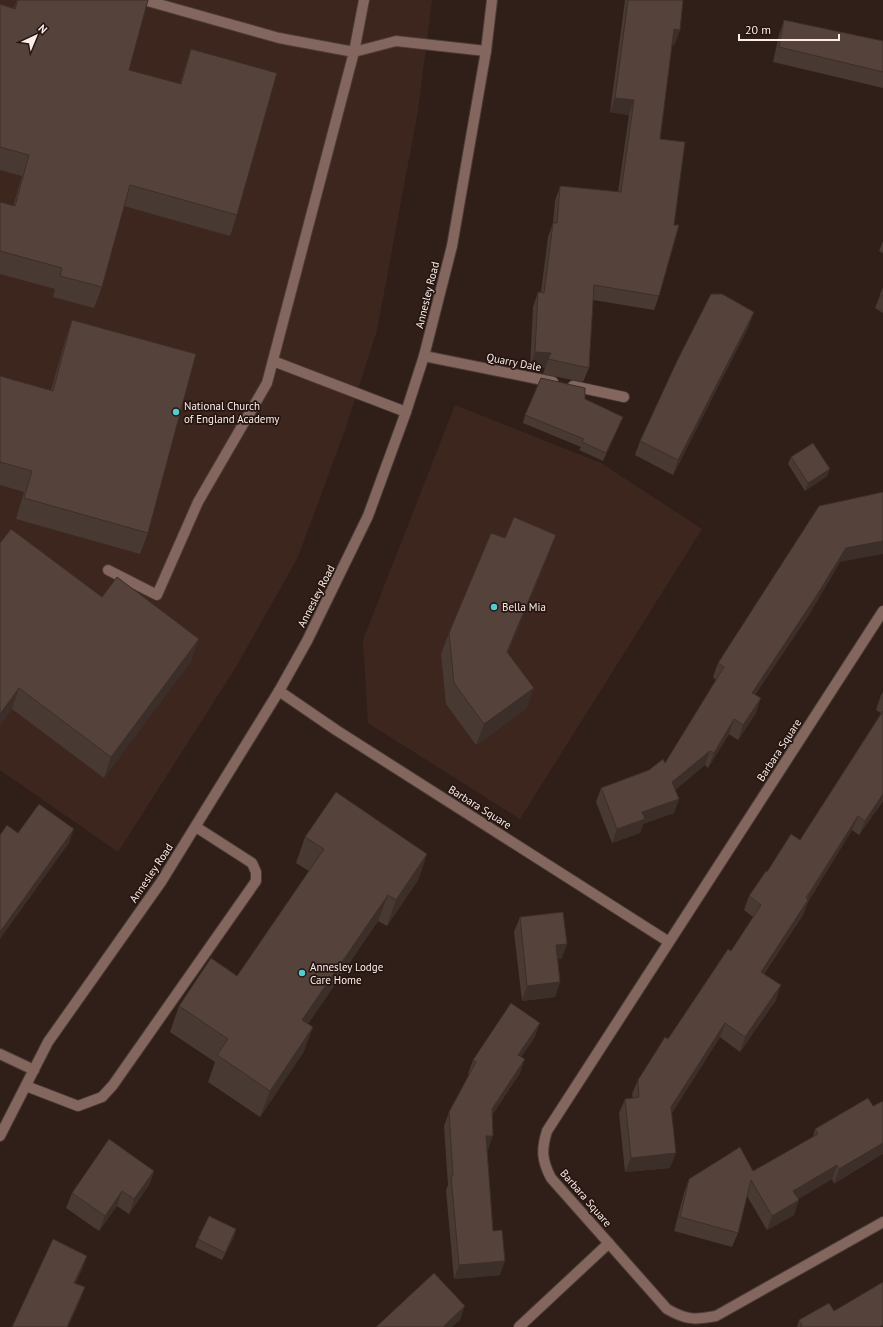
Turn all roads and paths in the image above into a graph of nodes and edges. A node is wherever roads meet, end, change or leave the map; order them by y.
1 (144, 0) edge
2 (364, 0) edge
3 (492, 0) edge
4 (486, 51) junction
5 (354, 52) junction
6 (424, 356) junction
7 (273, 361) junction
8 (624, 397) dead end
9 (406, 412) junction
10 (108, 570) dead end
11 (883, 611) edge
12 (279, 691) junction
13 (196, 827) junction
14 (669, 942) junction
15 (0, 1054) edge
16 (34, 1070) junction
17 (26, 1086) junction
18 (0, 1136) edge
19 (883, 1222) edge
20 (609, 1243) junction
21 (519, 1327) edge

1 - 5 street
2 - 5 street
3 - 4 street, Annesley Road
4 - 5 street
4 - 6 street, Annesley Road
5 - 7 street
6 - 8 street, Quarry Dale
6 - 9 street, Annesley Road
7 - 9 street
7 - 10 street
9 - 12 street, Annesley Road
11 - 14 street, Barbara Square
12 - 13 street, Annesley Road
12 - 14 street, Barbara Square
13 - 16 street, Annesley Road
13 - 17 street
14 - 20 street, Barbara Square
15 - 16 street
16 - 17 street, Annesley Road
17 - 18 street, Annesley Road
19 - 20 street, Barbara Square
20 - 21 street, Barbara Square

